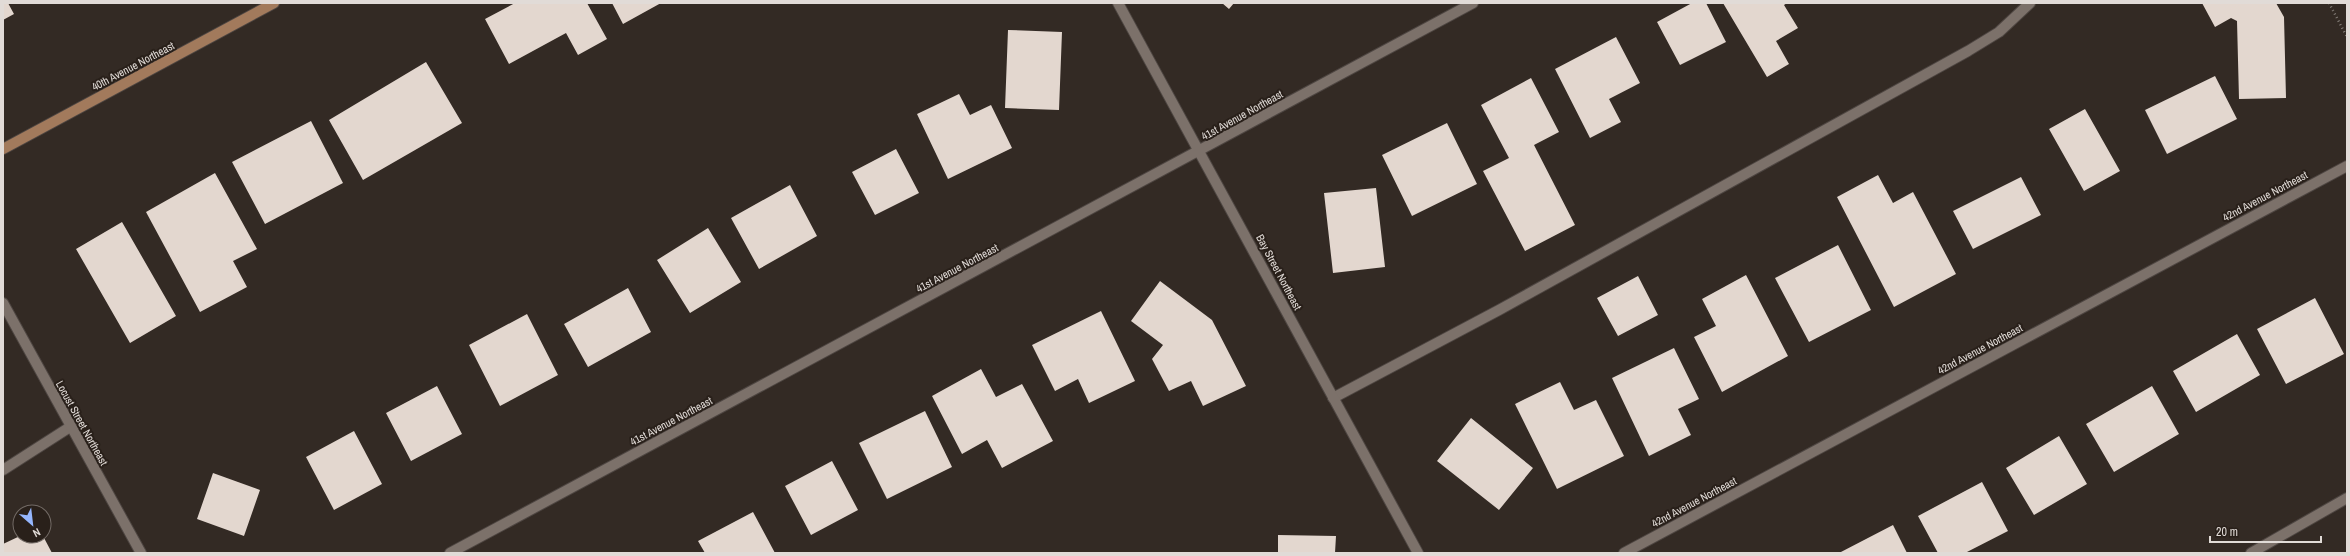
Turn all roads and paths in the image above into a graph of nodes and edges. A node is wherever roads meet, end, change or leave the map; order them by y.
1 (274, 3) edge
2 (1118, 3) edge
3 (1473, 3) edge
4 (2030, 3) edge
5 (2328, 3) edge
6 (2347, 38) edge
7 (3, 149) edge
8 (1200, 152) junction
9 (2347, 166) edge
10 (3, 303) edge
11 (1333, 398) junction
12 (70, 427) junction
13 (3, 470) edge
14 (2347, 498) edge
15 (141, 553) edge
16 (450, 553) edge
17 (1418, 553) edge
18 (1624, 553) edge
19 (2251, 553) edge

1 - 7 street, 40th Avenue Northeast
2 - 8 street, Bay Street Northeast
3 - 8 street, 41st Avenue Northeast
4 - 11 street
5 - 6 path
8 - 11 street, Bay Street Northeast
8 - 16 street, 41st Avenue Northeast
9 - 18 street, 42nd Avenue Northeast
10 - 12 street, Locust Street Northeast
11 - 17 street, Bay Street Northeast
12 - 13 street
12 - 15 street, Locust Street Northeast
14 - 19 street

